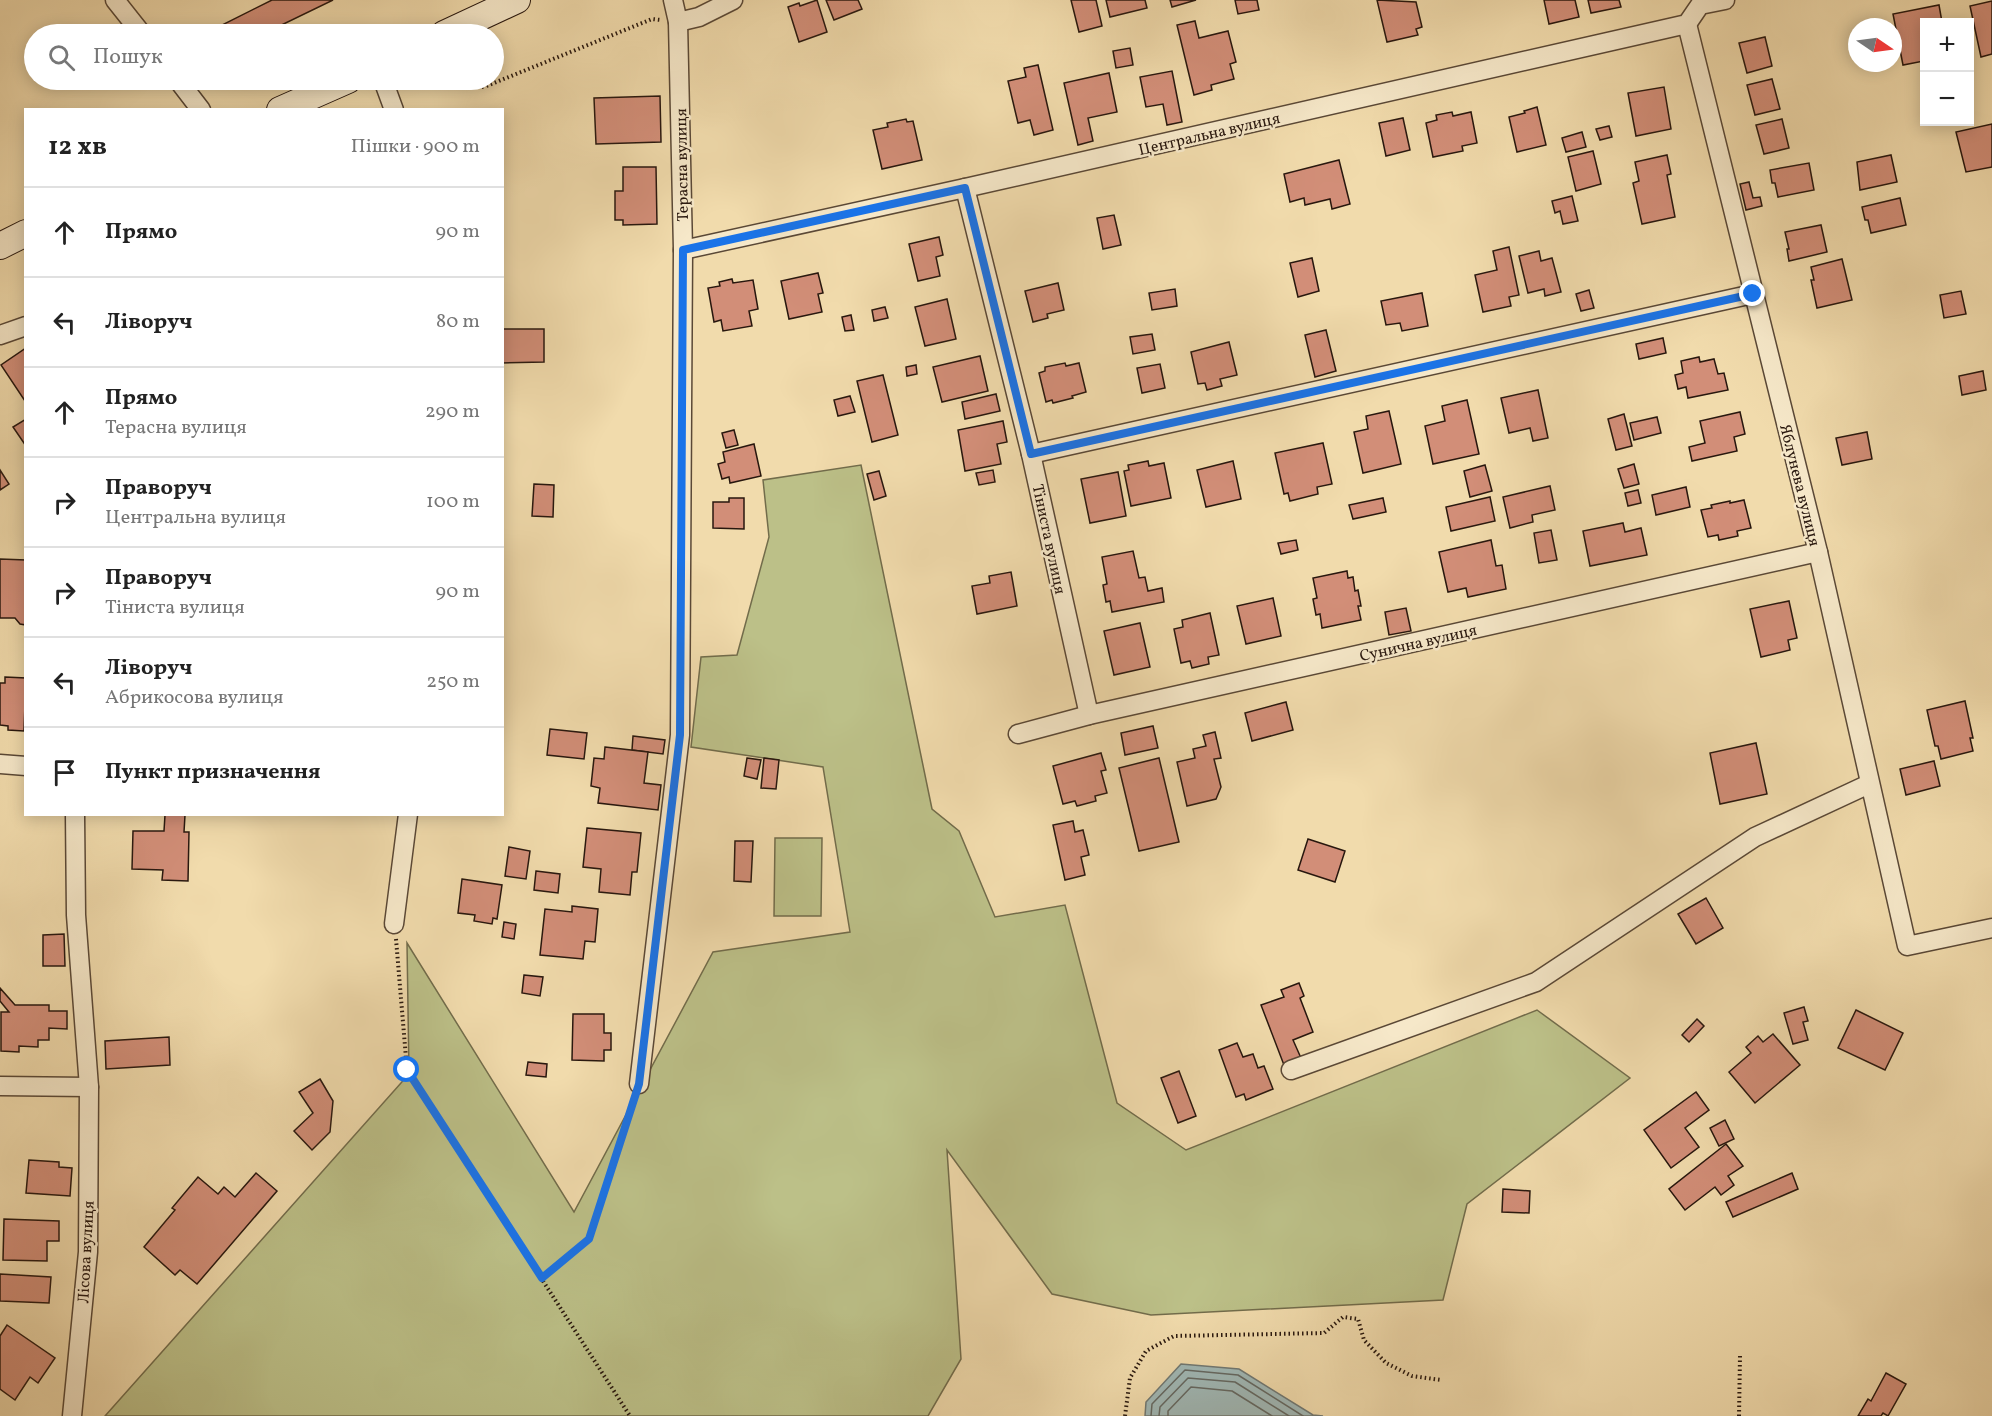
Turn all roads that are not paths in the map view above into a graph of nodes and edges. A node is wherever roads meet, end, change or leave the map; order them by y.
1 (115, 0) edge
2 (517, 0) edge
3 (673, 0) edge
4 (733, 0) edge
5 (1725, 0) edge
6 (1700, 3) edge
7 (678, 22) junction
8 (134, 24) edge
9 (465, 24) edge
10 (1687, 24) junction
11 (185, 90) edge
12 (325, 90) edge
13 (387, 90) edge
14 (199, 108) edge
15 (285, 108) edge
16 (393, 108) edge
17 (965, 188) junction
18 (24, 234) edge
19 (0, 246) edge
20 (683, 250) junction
21 (1753, 294) junction
22 (24, 327) edge
23 (0, 335) edge
24 (1031, 454) junction
25 (1818, 552) junction
26 (1089, 715) junction
27 (1018, 734) dead end
28 (0, 764) edge
29 (24, 766) edge
30 (1869, 784) junction
31 (75, 816) edge
32 (408, 816) edge
33 (394, 924) road end
34 (1992, 928) edge
35 (1291, 1070) dead end
36 (639, 1084) road end
37 (0, 1086) edge
38 (89, 1087) junction
39 (72, 1416) edge

1 - 8 street
2 - 9 street
3 - 7 street, Терасна вулиця
4 - 7 street
5 - 6 street
6 - 10 street
7 - 20 street, Терасна вулиця
10 - 17 street, Центральна вулиця
10 - 21 street, Яблунева вулиця
11 - 14 street
12 - 15 street
13 - 16 street
17 - 20 street, Центральна вулиця
17 - 24 street, Тіниста вулиця
18 - 19 street
20 - 36 street, Терасна вулиця
21 - 24 street
21 - 25 street, Яблунева вулиця
22 - 23 street
24 - 26 street, Тіниста вулиця
25 - 26 street, Сунична вулиця
25 - 30 street, Яблунева вулиця
26 - 27 street, Сунична вулиця
28 - 29 street
30 - 34 street, Яблунева вулиця
30 - 35 street
31 - 38 street, Лісова вулиця
32 - 33 street
37 - 38 street
38 - 39 street, Лісова вулиця

